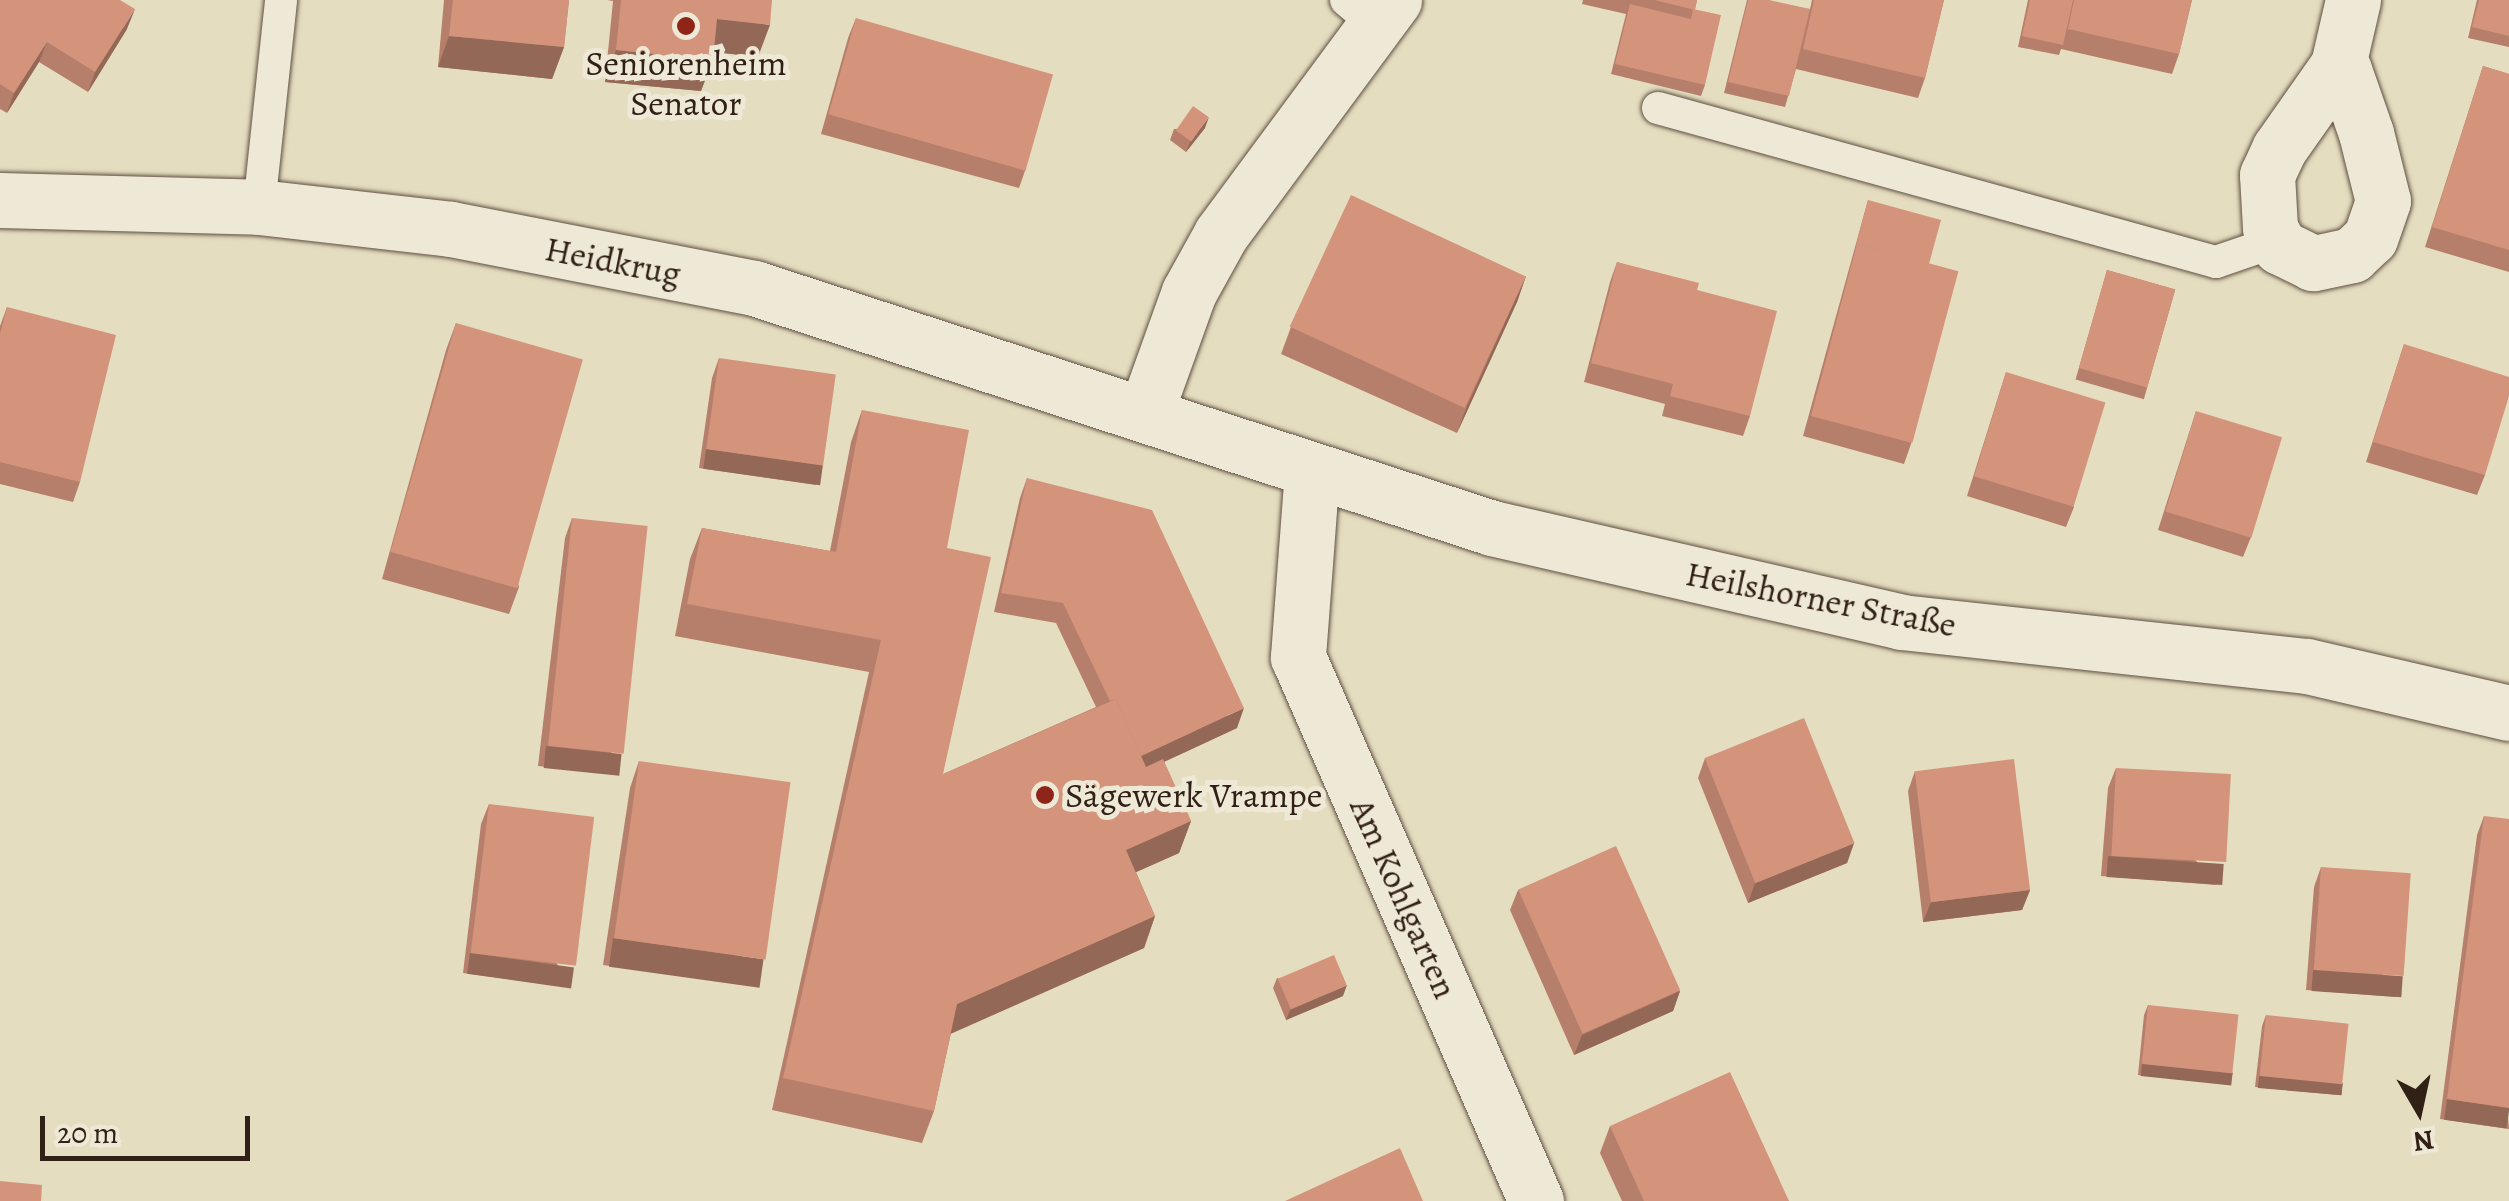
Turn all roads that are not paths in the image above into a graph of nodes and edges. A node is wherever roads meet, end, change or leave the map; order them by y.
1 (280, 0) edge
2 (2353, 0) edge
3 (1372, 8) edge
4 (2338, 65) junction
5 (1658, 108) dead end
6 (0, 200) edge
7 (259, 208) junction
8 (2277, 241) junction
9 (1144, 414) junction
10 (1204, 434) joint
11 (1312, 470) junction
12 (2509, 713) edge
13 (1536, 1201) edge

1 - 7 lane
2 - 4 main road
3 - 9 main road
4 - 8 main road
4 - 8 main road
5 - 8 lane
6 - 7 main road, Heidkrug
7 - 9 main road, Heidkrug
9 - 10 main road, Heidkrug
10 - 11 main road, Heilshorner Straße
11 - 12 main road, Heilshorner Straße
11 - 13 main road, Am Kohlgarten

